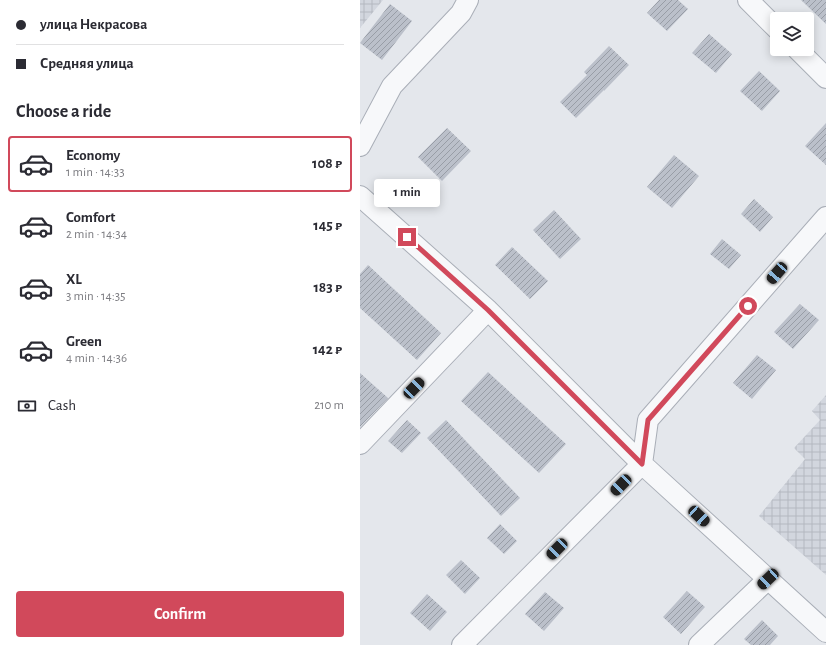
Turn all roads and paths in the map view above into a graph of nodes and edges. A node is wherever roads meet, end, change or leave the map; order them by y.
1 (468, 0) edge
2 (748, 0) edge
3 (770, 22) edge
4 (804, 56) edge
5 (826, 78) edge
6 (360, 146) edge
7 (360, 196) edge
8 (826, 217) edge
9 (488, 310) junction
10 (360, 444) edge
11 (642, 464) junction
12 (768, 579) junction
13 (826, 632) edge
14 (462, 645) edge
15 (699, 645) edge

1 - 6 street
2 - 3 street
4 - 5 street
7 - 9 street
8 - 11 street
9 - 10 street
9 - 11 street
11 - 12 street
11 - 14 street
12 - 13 street
12 - 15 street

